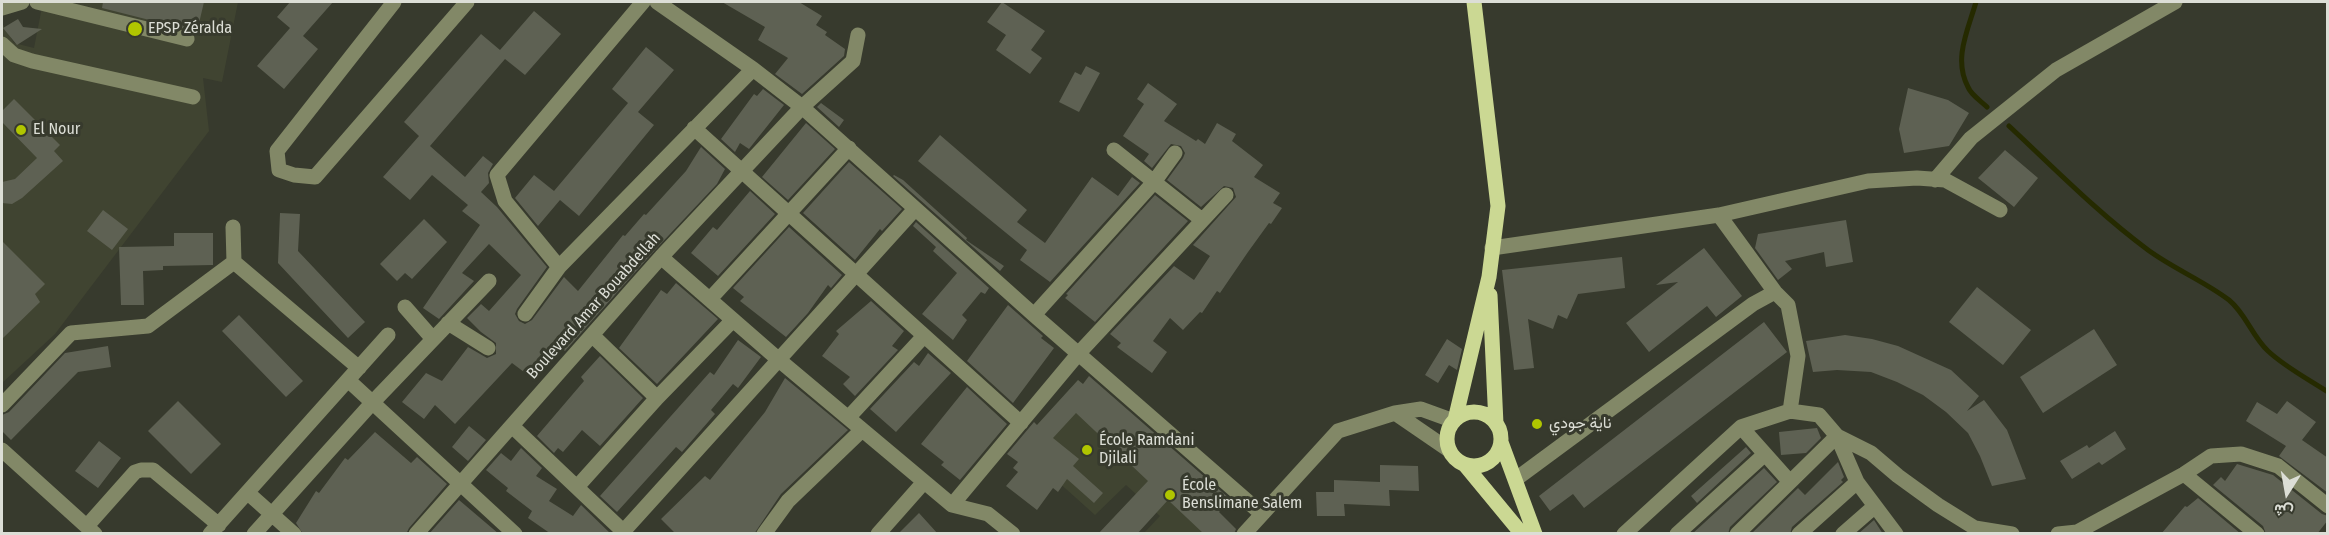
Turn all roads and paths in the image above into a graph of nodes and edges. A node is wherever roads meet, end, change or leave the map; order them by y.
1 (22, 2) edge
2 (37, 2) edge
3 (394, 2) edge
4 (466, 2) edge
5 (643, 2) edge
6 (657, 2) edge
7 (1474, 2) edge
8 (2175, 2) edge
9 (2, 8) edge
10 (858, 35) dead end
11 (187, 39) dead end
12 (2, 44) edge
13 (753, 69) junction
14 (193, 97) dead end
15 (802, 107) junction
16 (694, 128) junction
17 (849, 148) junction
18 (1114, 150) dead end
19 (1174, 153) dead end
20 (742, 171) junction
21 (1935, 180) junction
22 (1154, 182) junction
23 (1226, 195) dead end
24 (915, 208) junction
25 (2000, 210) dead end
26 (789, 213) junction
27 (1719, 215) junction
28 (1202, 220) junction
29 (233, 227) dead end
30 (1492, 248) junction
31 (661, 257) junction
32 (234, 262) junction
33 (559, 267) junction
34 (855, 274) junction
35 (1489, 277) junction
36 (489, 281) dead end
37 (1775, 292) junction
38 (710, 299) junction
39 (405, 307) dead end
40 (525, 314) dead end
41 (1034, 315) junction
42 (733, 320) junction
43 (448, 323) junction
44 (388, 335) dead end
45 (592, 335) junction
46 (924, 336) junction
47 (433, 339) junction
48 (488, 348) dead end
49 (1079, 353) junction
50 (779, 360) junction
51 (359, 368) junction
52 (348, 380) junction
53 (657, 398) junction
54 (372, 403) junction
55 (2, 405) edge
56 (1790, 411) junction
57 (1395, 413) junction
58 (848, 418) junction
59 (1454, 420) junction
60 (1021, 423) junction
61 (1496, 424) junction
62 (512, 426) junction
63 (1741, 428) junction
64 (862, 430) junction
65 (1837, 436) junction
66 (1501, 442) junction
67 (2, 450) edge
68 (1449, 450) junction
69 (1765, 454) junction
70 (1465, 465) junction
71 (2184, 474) junction
72 (1515, 479) junction
73 (924, 482) junction
74 (1790, 482) junction
75 (1857, 482) junction
76 (460, 483) junction
77 (577, 487) junction
78 (248, 493) junction
79 (952, 505) junction
80 (1875, 506) junction
81 (2328, 506) edge
82 (273, 514) junction
83 (1262, 514) junction
84 (214, 529) edge
85 (91, 530) edge
86 (1892, 532) edge
87 (623, 533) edge
88 (254, 534) edge
89 (294, 534) edge
90 (417, 534) edge
91 (515, 534) edge
92 (764, 534) edge
93 (878, 534) edge
94 (1013, 534) edge
95 (1244, 534) edge
96 (1522, 534) edge
97 (1535, 534) edge
98 (1624, 534) edge
99 (1677, 534) edge
100 (1737, 534) edge
101 (1799, 534) edge
102 (1843, 534) edge
103 (2012, 534) edge
104 (2058, 534) edge
105 (2258, 534) edge

1 - 9 street
2 - 11 street
3 - 4 street
5 - 33 street
6 - 13 street
7 - 30 main road
8 - 21 street
10 - 15 street, Boulevard Amar Bouabdellah
12 - 14 street
13 - 15 street
13 - 16 street
15 - 17 street
15 - 20 street, Boulevard Amar Bouabdellah
16 - 20 street
16 - 33 street
17 - 24 street
17 - 26 street
18 - 22 street
19 - 22 street
20 - 26 street
20 - 31 street, Boulevard Amar Bouabdellah
21 - 25 street
21 - 27 street
22 - 28 street
22 - 41 street
23 - 28 street
24 - 34 street
24 - 41 street
26 - 34 street
26 - 38 street
27 - 30 street
27 - 37 street
28 - 49 street
29 - 32 street
30 - 35 main road
31 - 38 street
31 - 45 street, Boulevard Amar Bouabdellah
32 - 51 street
32 - 55 street
33 - 40 street
34 - 46 street
34 - 50 street
35 - 59 main road
35 - 61 main road
36 - 43 street
37 - 56 street
37 - 72 street
38 - 42 street
39 - 47 street
41 - 49 street
42 - 50 street
42 - 53 street
43 - 47 street
43 - 48 street
44 - 51 street
45 - 53 street
45 - 62 street, Boulevard Amar Bouabdellah
46 - 58 street
46 - 60 street
47 - 54 street
49 - 60 street
49 - 83 street
50 - 58 street
50 - 87 street
51 - 52 street
52 - 54 street
52 - 78 street
53 - 77 street
54 - 76 street
54 - 82 street
56 - 63 street
56 - 65 street
57 - 59 street
57 - 68 street
57 - 83 street
58 - 64 street
59 - 61 main road
59 - 68 main road
60 - 79 street
61 - 66 main road
62 - 76 street, Boulevard Amar Bouabdellah
62 - 77 street
63 - 69 street
63 - 98 street
64 - 73 street
64 - 92 street
65 - 74 street
65 - 75 street
65 - 103 street
66 - 70 main road
66 - 72 main road
67 - 85 street
68 - 70 main road
69 - 74 street
69 - 99 street
70 - 96 main road
71 - 81 street
71 - 104 street
71 - 105 street
72 - 97 main road
73 - 79 street
73 - 93 street
74 - 100 street
75 - 80 street
75 - 101 street
76 - 90 street, Boulevard Amar Bouabdellah
76 - 91 street
77 - 87 street
78 - 82 street
78 - 84 street
79 - 94 street
80 - 86 street
80 - 102 street
82 - 88 street
82 - 89 street
83 - 95 street
84 - 85 street

